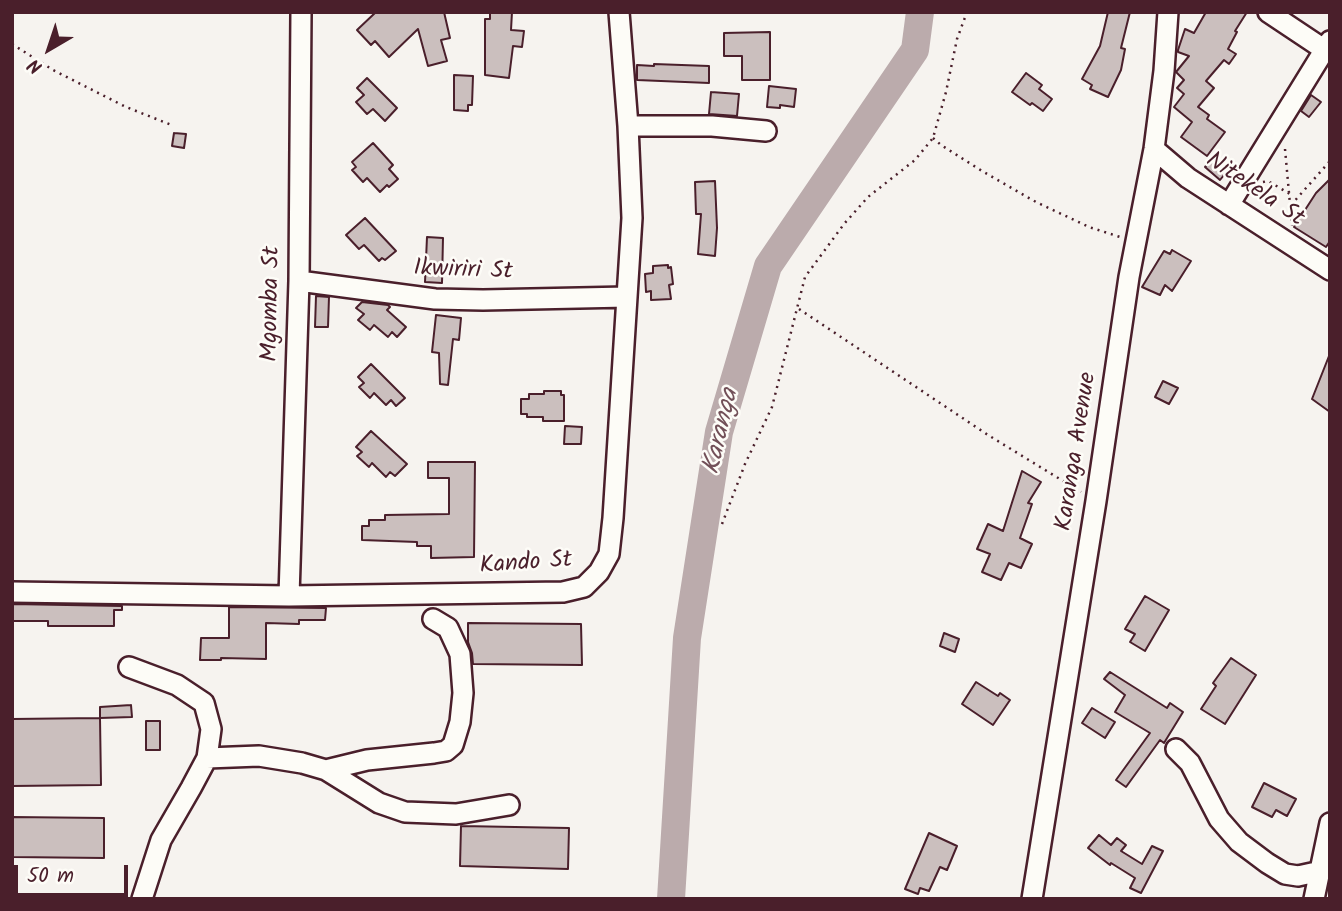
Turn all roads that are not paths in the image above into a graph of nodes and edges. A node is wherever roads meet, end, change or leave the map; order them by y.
1 (301, 12) edge
2 (619, 12) edge
3 (1168, 12) edge
4 (1268, 12) edge
5 (1327, 45) edge
6 (628, 126) junction
7 (766, 131) dead end
8 (1154, 149) junction
9 (1229, 205) junction
10 (1330, 270) edge
11 (299, 281) junction
12 (627, 297) junction
13 (12, 592) edge
14 (289, 596) junction
15 (433, 619) dead end
16 (130, 667) dead end
17 (1175, 749) dead end
18 (207, 758) junction
19 (326, 770) junction
20 (509, 805) dead end
21 (1330, 823) edge
22 (1321, 871) junction
23 (142, 899) edge
24 (1032, 899) edge
25 (1314, 899) edge

1 - 11 street, Mgomba St
2 - 6 street, Kando St
3 - 8 street, Karanga Avenue
4 - 5 street
5 - 9 street
6 - 7 street
6 - 12 street, Kando St
8 - 9 street, Nitekela St
8 - 24 street, Karanga Avenue
9 - 10 street, Nitekela St
11 - 12 street, Ikwiriri St
11 - 14 street, Mgomba St
12 - 14 street, Kando St
13 - 14 street, Kando St
15 - 19 street
16 - 18 street
17 - 22 street
18 - 19 street
18 - 23 street
19 - 20 street
21 - 22 street
22 - 25 street

